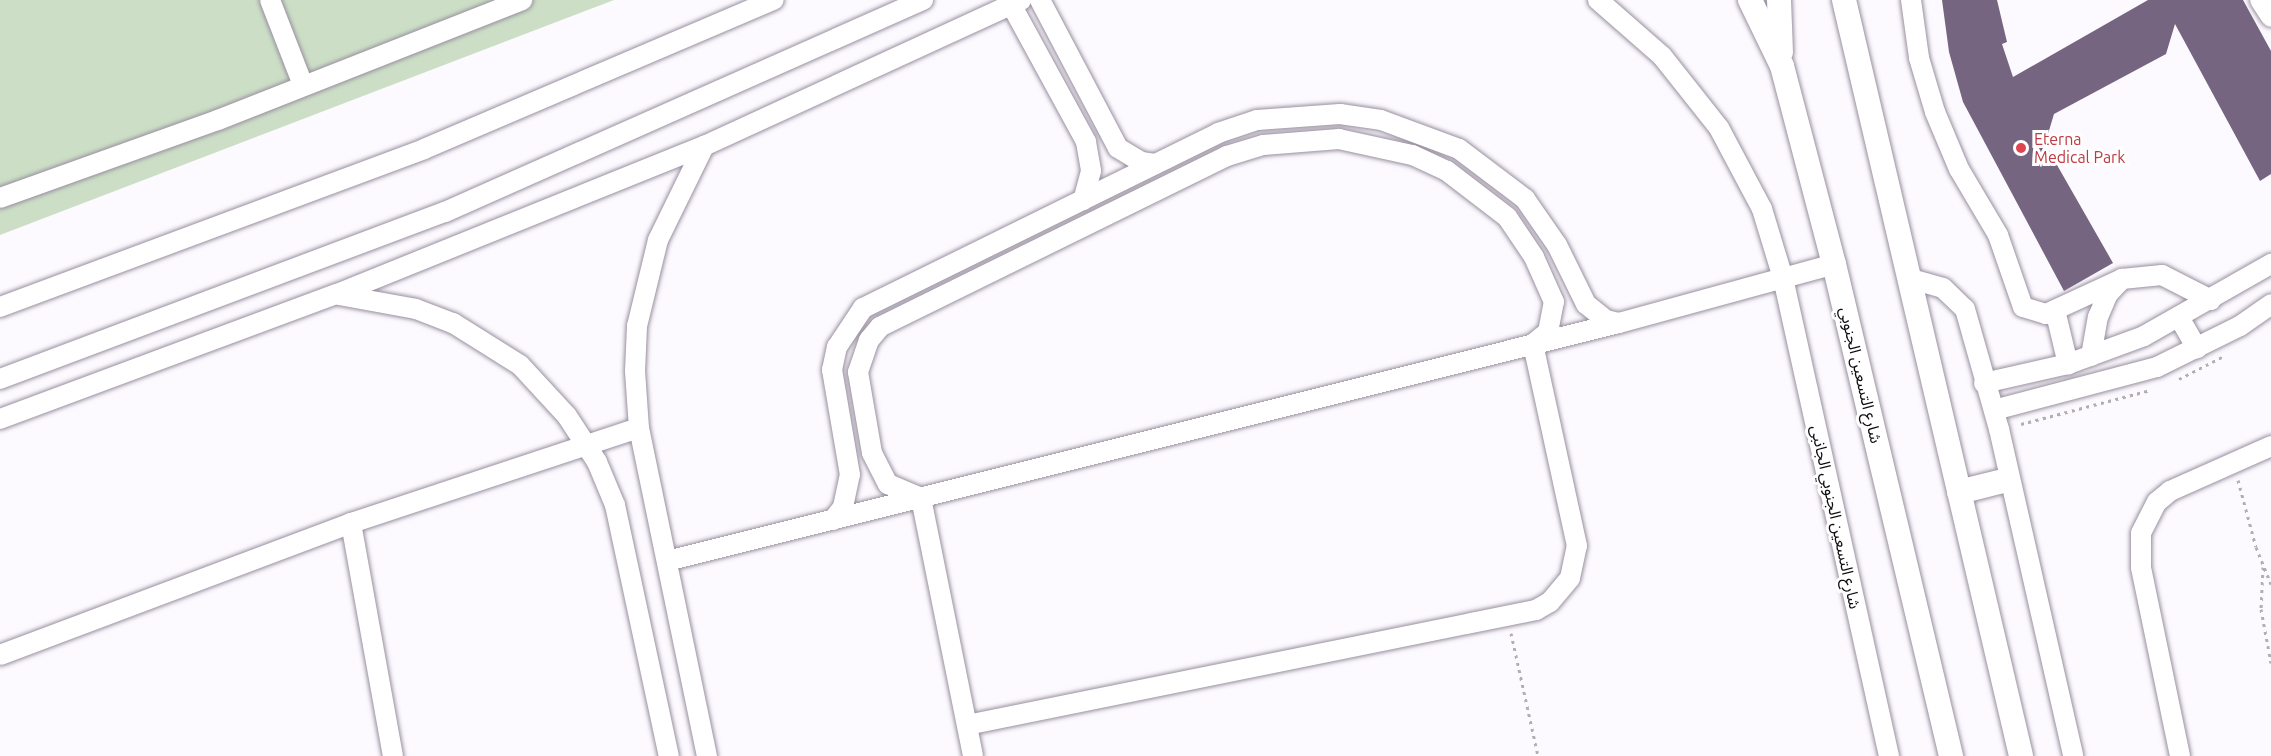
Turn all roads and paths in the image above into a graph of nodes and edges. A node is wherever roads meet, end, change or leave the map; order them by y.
1 (270, 0) edge
2 (522, 0) edge
3 (774, 0) edge
4 (923, 0) edge
5 (1040, 0) edge
6 (1598, 0) edge
7 (1750, 0) edge
8 (1779, 0) edge
9 (1844, 0) edge
10 (1911, 0) edge
11 (2260, 0) edge
12 (1016, 3) edge
13 (2271, 17) edge
14 (1782, 66) junction
15 (303, 85) junction
16 (704, 146) junction
17 (1155, 164) junction
18 (0, 198) edge
19 (1083, 200) junction
20 (1834, 264) junction
21 (2271, 264) edge
22 (1783, 278) junction
23 (1908, 278) junction
24 (2122, 279) junction
25 (337, 294) junction
26 (2211, 300) junction
27 (2271, 304) edge
28 (0, 307) edge
29 (2055, 310) junction
30 (2180, 319) junction
31 (1619, 323) junction
32 (1533, 344) junction
33 (2120, 346) junction
34 (2197, 349) junction
35 (2091, 356) junction
36 (2068, 364) junction
37 (2133, 375) junction
38 (0, 380) edge
39 (1984, 383) junction
40 (1994, 410) junction
41 (0, 420) edge
42 (639, 428) junction
43 (585, 443) junction
44 (2271, 446) edge
45 (2232, 464) junction
46 (2007, 480) junction
47 (1959, 492) junction
48 (921, 498) junction
49 (833, 520) junction
50 (351, 523) junction
51 (667, 561) junction
52 (2263, 565) junction
53 (2271, 584) edge
54 (1507, 616) junction
55 (0, 655) edge
56 (2271, 663) edge
57 (967, 724) junction
58 (393, 756) edge
59 (669, 756) edge
60 (707, 756) edge
61 (973, 756) edge
62 (1538, 756) edge
63 (1889, 756) edge
64 (1951, 756) edge
65 (2021, 756) edge
66 (2073, 756) edge
67 (2180, 756) edge

1 - 15 street
2 - 15 street
3 - 28 street
4 - 38 street
5 - 17 street
6 - 22 street, شارع التسعين الجنوبي الجانبى
7 - 14 main road, شارع التسعين الجنوبي
8 - 14 main road
9 - 23 main road
10 - 29 street
11 - 13 street
12 - 16 street
12 - 19 street
14 - 20 main road, شارع التسعين الجنوبي
15 - 18 street
16 - 25 street
16 - 42 street
17 - 19 street
17 - 31 street
19 - 49 street
20 - 22 street
20 - 64 main road, شارع التسعين الجنوبي
21 - 26 street
22 - 31 street
22 - 63 street, شارع التسعين الجنوبي الجانبى
23 - 39 street
23 - 47 main road
24 - 26 street
24 - 29 street
24 - 35 street
25 - 41 street
25 - 43 street
26 - 30 street
27 - 34 street
29 - 36 street
30 - 33 street
30 - 34 street
31 - 32 street
32 - 48 street
32 - 48 street
32 - 54 street
33 - 35 street
33 - 37 street
34 - 37 street
35 - 36 street
36 - 39 street
37 - 40 street
39 - 40 street
40 - 46 street
42 - 43 street
42 - 51 street
43 - 50 street
43 - 59 street
44 - 45 street
45 - 52 path
45 - 67 street
46 - 47 main road
46 - 66 street
47 - 65 main road
48 - 49 street
48 - 57 street
49 - 51 street
50 - 55 street
50 - 58 street
51 - 60 street
52 - 53 path
52 - 56 path
54 - 57 street
54 - 62 path
57 - 61 street

